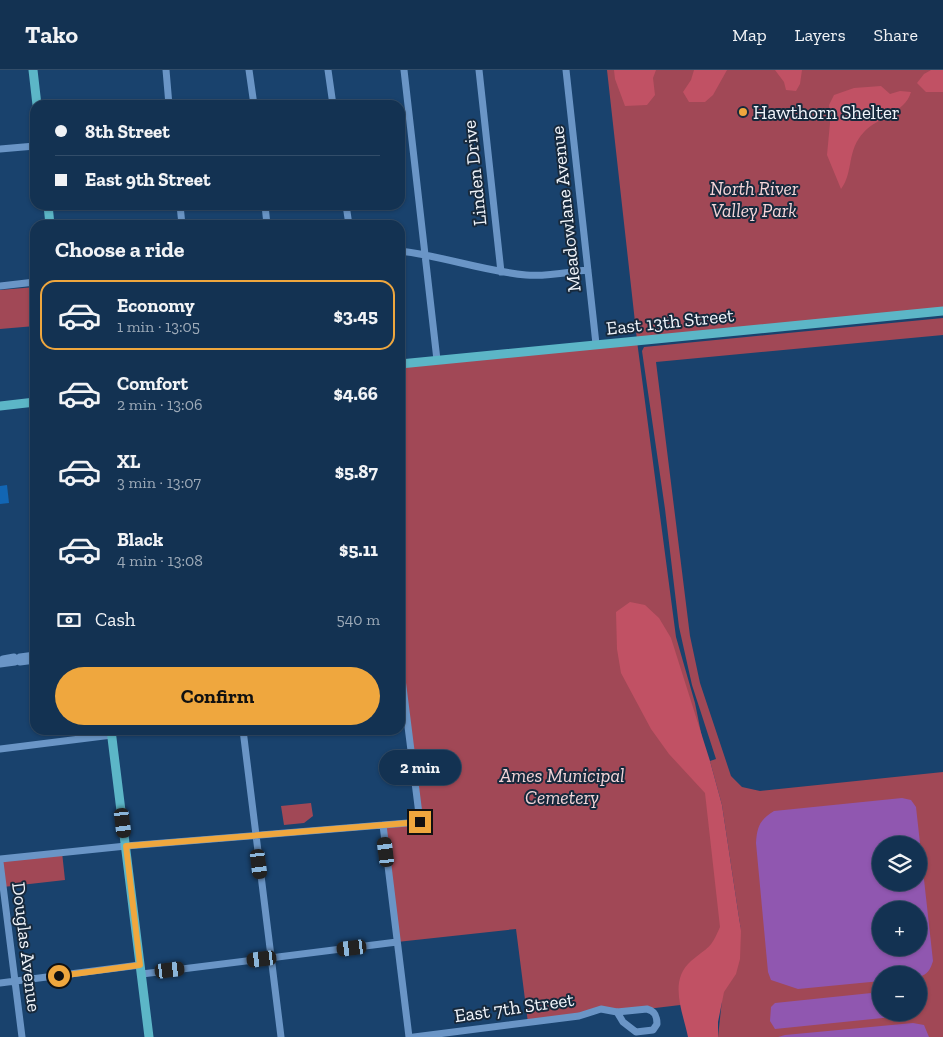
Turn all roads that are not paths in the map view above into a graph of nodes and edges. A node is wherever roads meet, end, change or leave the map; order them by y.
1 (33, 70) edge
2 (166, 70) edge
3 (250, 70) edge
4 (328, 70) edge
5 (404, 70) edge
6 (479, 70) edge
7 (566, 70) edge
8 (36, 100) edge
9 (169, 100) edge
10 (253, 100) edge
11 (332, 100) edge
12 (30, 146) edge
13 (0, 149) edge
14 (405, 252) edge
15 (425, 254) junction
16 (588, 270) junction
17 (501, 272) junction
18 (30, 283) edge
19 (0, 286) edge
20 (943, 311) edge
21 (596, 344) junction
22 (437, 360) junction
23 (405, 363) edge
24 (30, 403) edge
25 (0, 406) edge
26 (30, 655) edge
27 (17, 659) junction
28 (1, 660) edge
29 (30, 660) edge
30 (405, 703) edge
31 (90, 735) edge
32 (111, 735) edge
33 (244, 735) edge
34 (0, 748) edge
35 (382, 825) junction
36 (256, 837) junction
37 (126, 846) junction
38 (0, 860) edge
39 (397, 942) junction
40 (271, 958) junction
41 (141, 970) junction
42 (15, 981) junction
43 (0, 983) edge
44 (617, 1012) junction
45 (22, 1037) edge
46 (149, 1037) edge
47 (281, 1037) edge
48 (409, 1037) edge
49 (414, 1037) edge

1 - 8 main road
2 - 9 street
3 - 10 street
4 - 11 street
5 - 15 street
6 - 17 street, Linden Drive
7 - 16 street, Meadowlane Avenue
12 - 13 street
14 - 15 street
15 - 17 street
15 - 22 street
16 - 17 street
16 - 21 street, Meadowlane Avenue
18 - 19 street
20 - 21 main road, East 13th Street
21 - 22 main road, East 13th Street
22 - 23 main road, East 13th Street
24 - 25 main road
26 - 27 street
27 - 28 street
27 - 29 street
30 - 35 street
31 - 34 street
32 - 37 main road
33 - 36 street
35 - 36 street
35 - 39 street
36 - 37 street
36 - 40 street
37 - 38 street
37 - 41 main road
38 - 42 street, Douglas Avenue
39 - 40 street
39 - 48 street
40 - 41 street
40 - 47 street
41 - 42 street
41 - 46 main road
42 - 43 street
42 - 45 street, Douglas Avenue
44 - 44 street, East 7th Street
44 - 49 street, East 7th Street

